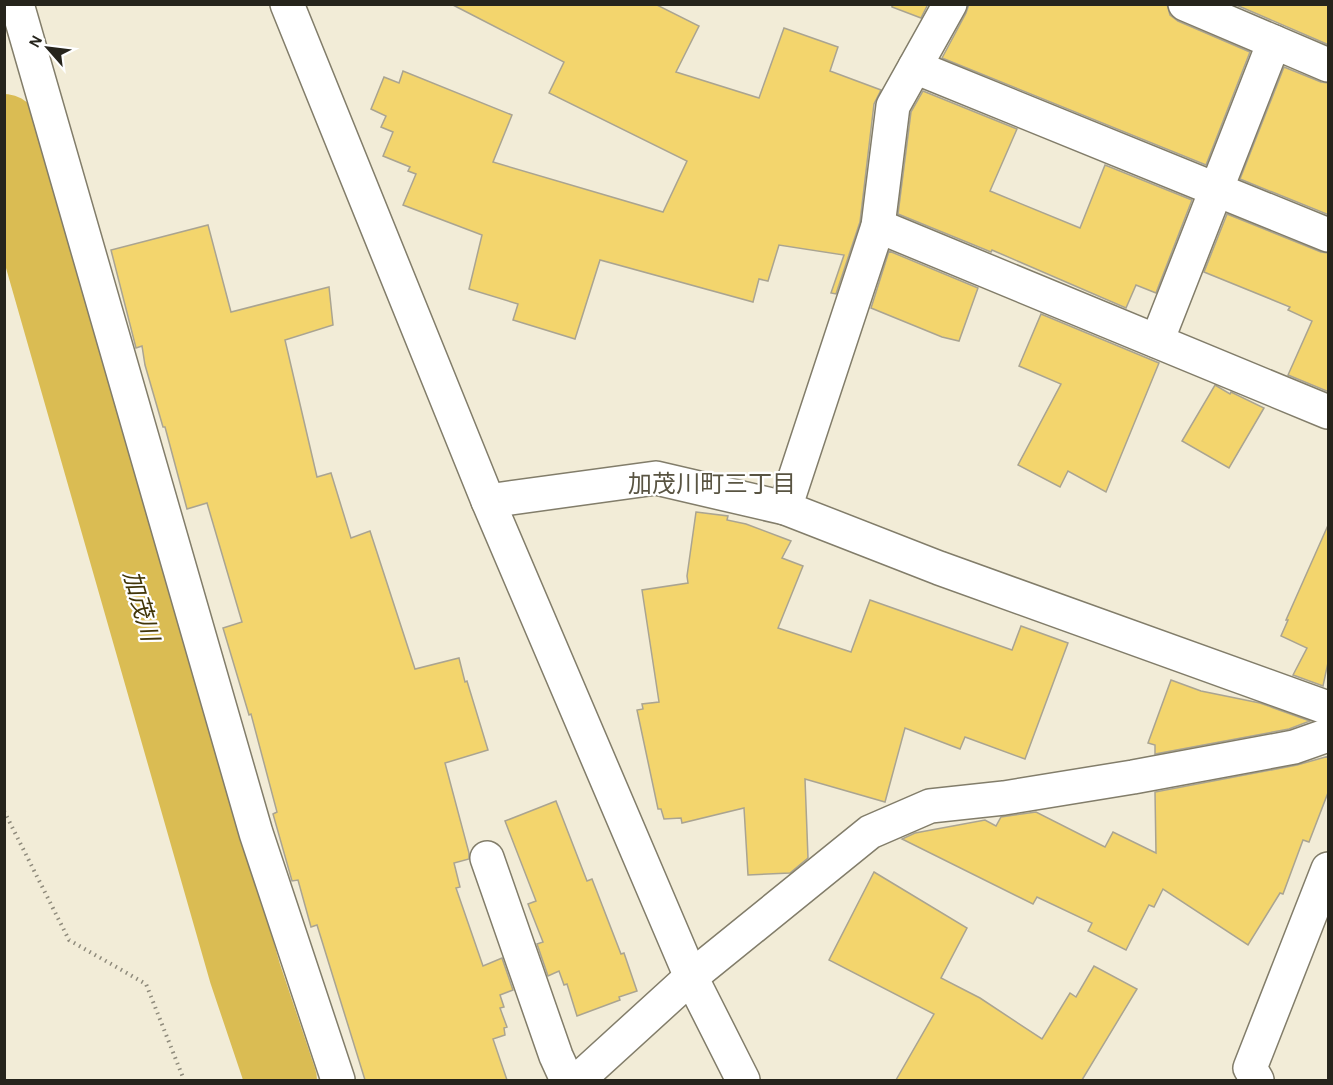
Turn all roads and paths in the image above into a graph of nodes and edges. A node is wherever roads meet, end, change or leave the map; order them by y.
1 (17, 4) edge
2 (287, 4) edge
3 (950, 4) edge
4 (1185, 4) edge
5 (1275, 42) junction
6 (1329, 65) edge
7 (915, 67) junction
8 (1217, 190) junction
9 (878, 226) junction
10 (1329, 235) edge
11 (1157, 341) junction
12 (1329, 412) edge
13 (488, 501) junction
14 (785, 508) junction
15 (1329, 708) edge
16 (1329, 735) edge
17 (4, 811) edge
18 (487, 858) dead end
19 (1329, 869) edge
20 (691, 977) junction
21 (184, 1080) edge
22 (338, 1080) edge
23 (567, 1080) edge
24 (578, 1080) edge
25 (742, 1080) edge
26 (1257, 1080) edge

1 - 22 street
2 - 13 street
3 - 7 street
4 - 5 street
5 - 6 street
5 - 8 street
7 - 8 street
7 - 9 street
8 - 10 street
8 - 11 street
9 - 11 street
9 - 14 street
11 - 12 street
13 - 14 street
13 - 20 street
14 - 15 street
16 - 20 street
17 - 21 path
18 - 23 street
19 - 26 street
20 - 24 street
20 - 25 street

